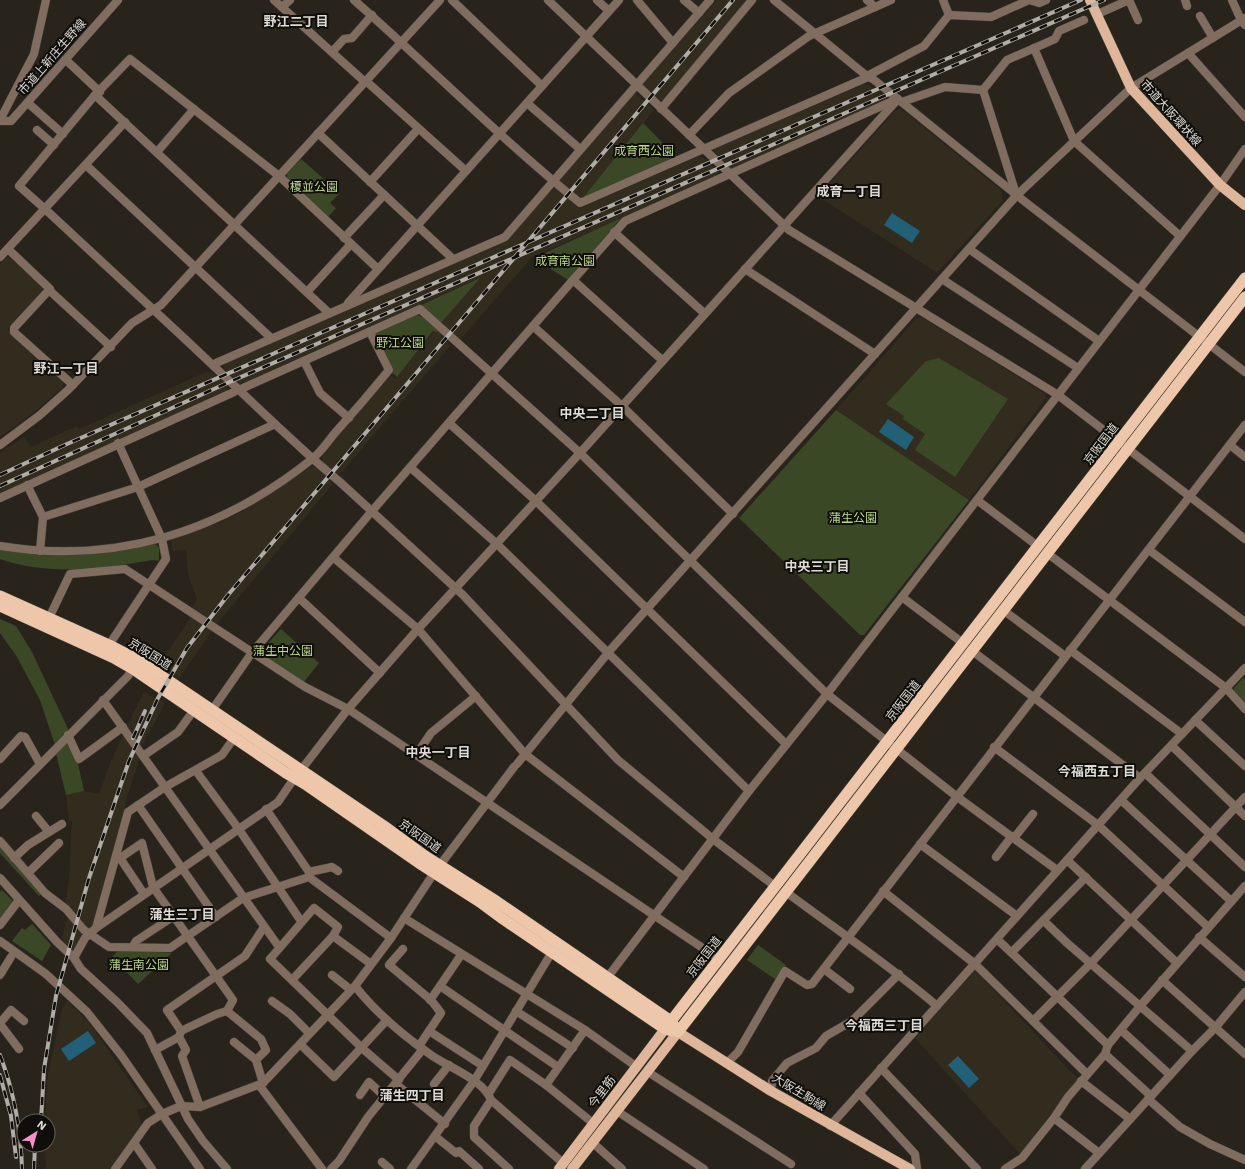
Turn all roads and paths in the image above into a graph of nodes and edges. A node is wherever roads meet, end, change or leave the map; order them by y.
1 (46, 0) edge
2 (118, 0) edge
3 (274, 0) edge
4 (290, 0) edge
5 (354, 0) edge
6 (440, 0) edge
7 (452, 0) edge
8 (548, 0) edge
9 (597, 0) edge
10 (619, 0) edge
11 (637, 0) edge
12 (684, 0) edge
13 (710, 0) edge
14 (752, 0) edge
15 (774, 0) edge
16 (867, 0) edge
17 (891, 0) edge
18 (943, 0) edge
19 (1046, 0) edge
20 (1090, 0) edge
21 (1129, 0) edge
22 (1232, 0) edge
23 (282, 7) junction
24 (875, 7) junction
25 (609, 11) junction
26 (1102, 12) dead end
27 (699, 13) junction
28 (372, 15) junction
29 (950, 15) junction
30 (1200, 16) dead end
31 (1084, 20) dead end
32 (1138, 20) dead end
33 (1244, 21) edge
34 (815, 33) junction
35 (586, 36) junction
36 (1213, 38) junction
37 (402, 42) junction
38 (673, 43) junction
39 (1034, 48) junction
40 (332, 52) junction
41 (1188, 53) junction
42 (66, 60) junction
43 (867, 77) junction
44 (365, 81) junction
45 (636, 85) junction
46 (542, 86) junction
47 (1131, 88) junction
48 (982, 90) junction
49 (98, 93) junction
50 (900, 101) junction
51 (528, 102) junction
52 (28, 103) junction
53 (194, 109) junction
54 (661, 109) junction
55 (1245, 117) edge
56 (0, 120) edge
57 (125, 122) junction
58 (418, 129) junction
59 (37, 130) dead end
60 (63, 134) junction
61 (318, 134) junction
62 (499, 134) junction
63 (689, 135) junction
64 (1074, 141) junction
65 (54, 145) junction
66 (580, 149) junction
67 (1245, 149) edge
68 (704, 150) junction
69 (157, 152) junction
70 (86, 165) junction
71 (466, 171) junction
72 (730, 175) junction
73 (278, 176) junction
74 (552, 180) junction
75 (370, 182) junction
76 (1220, 185) junction
77 (384, 195) junction
78 (1017, 195) junction
79 (1245, 205) edge
80 (45, 209) junction
81 (234, 225) junction
82 (784, 225) junction
83 (417, 226) junction
84 (614, 232) junction
85 (1180, 236) junction
86 (344, 238) junction
87 (351, 244) junction
88 (8, 249) junction
89 (969, 249) junction
90 (0, 258) edge
91 (453, 259) junction
92 (194, 268) junction
93 (378, 269) junction
94 (745, 269) junction
95 (942, 278) junction
96 (1245, 278) edge
97 (573, 280) junction
98 (49, 290) junction
99 (1138, 290) junction
100 (307, 292) junction
101 (1245, 297) edge
102 (346, 305) junction
103 (916, 308) junction
104 (153, 309) junction
105 (328, 313) junction
106 (704, 313) junction
107 (533, 326) junction
108 (370, 332) junction
109 (1200, 337) junction
110 (271, 338) junction
111 (1099, 341) junction
112 (1209, 344) junction
113 (110, 347) junction
114 (875, 354) junction
115 (662, 360) junction
116 (304, 361) junction
117 (216, 363) dead end
118 (1078, 368) junction
119 (1245, 372) edge
120 (493, 374) junction
121 (73, 385) junction
122 (243, 388) dead end
123 (234, 392) dead end
124 (1058, 395) junction
125 (622, 406) junction
126 (349, 418) junction
127 (275, 424) junction
128 (450, 424) junction
129 (1245, 425) edge
130 (118, 443) junction
131 (0, 445) edge
132 (1123, 445) junction
133 (1230, 445) junction
134 (580, 453) junction
135 (1245, 457) edge
136 (313, 459) junction
137 (411, 468) junction
138 (27, 485) junction
139 (138, 487) junction
140 (1190, 496) junction
141 (0, 498) edge
142 (977, 500) junction
143 (536, 501) junction
144 (372, 511) junction
145 (733, 514) junction
146 (42, 517) junction
147 (1245, 538) edge
148 (162, 539) junction
149 (497, 544) junction
150 (0, 546) edge
151 (40, 550) junction
152 (1043, 550) junction
153 (1150, 550) junction
154 (334, 558) junction
155 (691, 561) junction
156 (149, 584) junction
157 (456, 589) junction
158 (0, 596) edge
159 (902, 597) junction
160 (299, 598) junction
161 (1109, 601) junction
162 (0, 606) edge
163 (647, 610) junction
164 (1003, 610) junction
165 (49, 618) junction
166 (1245, 622) edge
167 (418, 629) junction
168 (109, 644) junction
169 (968, 647) junction
170 (609, 652) junction
171 (1068, 653) junction
172 (252, 654) junction
173 (135, 664) junction
174 (1245, 668) edge
175 (380, 673) junction
176 (1226, 688) junction
177 (827, 694) junction
178 (476, 696) junction
179 (1033, 699) junction
180 (103, 700) junction
181 (566, 703) junction
182 (348, 709) junction
183 (1245, 709) edge
184 (194, 710) junction
185 (212, 710) junction
186 (1196, 720) junction
187 (123, 727) junction
188 (1182, 734) junction
189 (68, 735) junction
190 (234, 738) junction
191 (786, 744) junction
192 (892, 745) junction
193 (1172, 746) junction
194 (994, 748) junction
195 (525, 754) junction
196 (416, 755) junction
197 (143, 756) junction
198 (0, 759) edge
199 (40, 764) junction
200 (1245, 766) edge
201 (196, 771) junction
202 (298, 774) junction
203 (1143, 776) junction
204 (165, 787) junction
205 (749, 791) junction
206 (956, 796) junction
207 (1245, 797) edge
208 (1121, 800) junction
209 (487, 802) junction
210 (0, 804) edge
211 (138, 805) junction
212 (1236, 807) junction
213 (266, 809) junction
214 (1033, 814) dead end
215 (36, 816) dead end
216 (1245, 816) edge
217 (62, 824) dead end
218 (1098, 825) junction
219 (238, 828) junction
220 (49, 832) junction
221 (1210, 835) junction
222 (1013, 837) junction
223 (713, 839) junction
224 (0, 841) edge
225 (59, 843) dead end
226 (920, 844) junction
227 (208, 850) junction
228 (118, 857) junction
229 (996, 857) dead end
230 (14, 858) junction
231 (1067, 860) junction
232 (1186, 860) junction
233 (1245, 867) edge
234 (181, 868) junction
235 (437, 869) junction
236 (1057, 870) junction
237 (338, 871) dead end
238 (28, 872) junction
239 (309, 875) junction
240 (684, 877) junction
241 (1086, 877) junction
242 (0, 878) edge
243 (1163, 885) junction
244 (1245, 886) edge
245 (153, 887) junction
246 (278, 887) junction
247 (776, 887) junction
248 (883, 891) junction
249 (786, 892) junction
250 (144, 894) junction
251 (243, 898) junction
252 (19, 900) junction
253 (1231, 901) junction
254 (174, 916) junction
255 (1017, 916) junction
256 (216, 917) junction
257 (654, 917) junction
258 (404, 918) junction
259 (1131, 920) junction
260 (301, 921) junction
261 (1044, 921) junction
262 (0, 925) edge
263 (264, 927) junction
264 (1208, 927) junction
265 (93, 931) junction
266 (188, 936) junction
267 (333, 936) junction
268 (1200, 937) junction
269 (390, 938) junction
270 (847, 938) junction
271 (997, 939) junction
272 (0, 942) edge
273 (133, 946) junction
274 (279, 947) junction
275 (403, 950) dead end
276 (552, 952) junction
277 (1012, 952) junction
278 (461, 955) junction
279 (11, 957) dead end
280 (74, 958) junction
281 (719, 959) junction
282 (1091, 963) junction
283 (1177, 963) junction
284 (371, 964) junction
285 (975, 964) junction
286 (824, 969) junction
287 (899, 974) junction
288 (0, 975) edge
289 (332, 975) dead end
290 (216, 977) junction
291 (1245, 977) edge
292 (607, 978) junction
293 (292, 980) junction
294 (1162, 980) junction
295 (440, 986) junction
296 (353, 988) junction
297 (850, 989) dead end
298 (1245, 992) edge
299 (526, 994) junction
300 (1058, 996) junction
301 (430, 1000) junction
302 (272, 1001) dead end
303 (1141, 1005) junction
304 (938, 1006) junction
305 (227, 1011) junction
306 (516, 1011) junction
307 (328, 1016) junction
308 (387, 1020) junction
309 (24, 1021) dead end
310 (1033, 1021) junction
311 (0, 1024) edge
312 (668, 1025) junction
313 (1215, 1028) junction
314 (504, 1030) junction
315 (585, 1030) junction
316 (1120, 1030) junction
317 (430, 1031) junction
318 (678, 1032) junction
319 (309, 1033) junction
320 (180, 1034) junction
321 (234, 1042) dead end
322 (301, 1044) junction
323 (1108, 1045) junction
324 (361, 1047) junction
325 (421, 1048) junction
326 (573, 1048) junction
327 (19, 1049) dead end
328 (155, 1050) junction
329 (1192, 1051) junction
330 (1105, 1054) junction
331 (1245, 1054) edge
332 (256, 1060) junction
333 (727, 1063) junction
334 (449, 1065) junction
335 (483, 1066) junction
336 (558, 1067) junction
337 (637, 1067) junction
338 (881, 1068) junction
339 (648, 1072) junction
340 (1170, 1075) junction
341 (1084, 1078) junction
342 (474, 1081) junction
343 (398, 1082) junction
344 (261, 1084) junction
345 (434, 1084) dead end
346 (546, 1085) junction
347 (771, 1091) junction
348 (859, 1093) junction
349 (360, 1095) dead end
350 (384, 1097) junction
351 (490, 1097) junction
352 (1150, 1097) junction
353 (181, 1106) junction
354 (200, 1107) junction
355 (617, 1111) junction
356 (162, 1114) junction
357 (1054, 1118) junction
358 (1130, 1119) junction
359 (445, 1124) junction
360 (594, 1124) junction
361 (830, 1126) junction
362 (436, 1136) junction
363 (593, 1142) junction
364 (134, 1143) junction
365 (1099, 1153) junction
366 (1245, 1160) edge
367 (382, 1162) dead end
368 (791, 1164) dead end
369 (561, 1166) edge
370 (1090, 1168) edge
371 (115, 1169) edge
372 (152, 1169) edge
373 (200, 1169) edge
374 (227, 1169) edge
375 (322, 1169) edge
376 (330, 1169) edge
377 (390, 1169) edge
378 (411, 1169) edge
379 (479, 1169) edge
380 (509, 1169) edge
381 (572, 1169) edge
382 (622, 1169) edge
383 (704, 1169) edge
384 (910, 1169) edge
385 (917, 1169) edge
386 (977, 1169) edge
387 (1005, 1169) edge

1 - 56 street
2 - 42 street, 市道上新庄生野線
3 - 23 street
4 - 23 street
5 - 28 street
6 - 37 street
7 - 46 street
8 - 35 street
9 - 25 street
10 - 25 street
11 - 38 street
12 - 27 street
13 - 27 street
14 - 54 street
15 - 34 street
16 - 24 street
17 - 24 street
18 - 29 street
19 - 29 street
20 - 47 main road, 市道大阪環状線
21 - 26 street
21 - 32 street
22 - 33 street
23 - 40 street
24 - 34 street
25 - 35 street
27 - 38 street
28 - 37 street
28 - 40 street
29 - 43 street
30 - 36 street
31 - 39 street
33 - 36 street
34 - 43 street
34 - 63 street
35 - 45 street
35 - 46 street
36 - 41 street
37 - 44 street
37 - 62 street
38 - 45 street
39 - 48 street
39 - 64 street
40 - 44 street
41 - 47 street
41 - 55 street
42 - 49 street
42 - 52 street, 市道上新庄生野線
43 - 50 street
43 - 68 street
44 - 58 street
44 - 61 street
45 - 54 street
45 - 66 street
46 - 51 street
47 - 64 street
47 - 76 main road, 市道大阪環状線
48 - 50 street
48 - 78 street
49 - 53 street
49 - 57 street
49 - 60 street
50 - 72 street
50 - 78 street
50 - 82 street
51 - 62 street
51 - 66 street
52 - 56 street, 市道上新庄生野線
52 - 60 street
53 - 69 street
53 - 73 street
54 - 63 street
57 - 69 street
57 - 70 street
58 - 71 street
58 - 75 street
59 - 65 street
60 - 65 street
61 - 73 street
61 - 75 street
62 - 71 street
62 - 74 street
63 - 68 street
64 - 78 street
64 - 85 street
65 - 80 street
66 - 74 street
67 - 76 street
68 - 72 street
68 - 74 street
69 - 81 street
70 - 80 street
70 - 92 street
71 - 83 street
72 - 82 street
72 - 84 street
73 - 81 street
73 - 86 street
74 - 91 street
75 - 77 street
76 - 79 main road, 市道大阪環状線
76 - 85 street
77 - 83 street
77 - 86 street
78 - 89 street
78 - 99 street
80 - 88 street
80 - 104 street
81 - 92 street
81 - 100 street
82 - 94 street
82 - 103 street
83 - 91 street
83 - 93 street
84 - 97 street
84 - 106 street
85 - 99 street
86 - 87 street
87 - 93 street
87 - 100 street
88 - 90 street
88 - 98 street
89 - 95 street
89 - 111 street
91 - 102 street
92 - 104 street
92 - 110 street
93 - 102 street
94 - 106 street
94 - 114 street
95 - 103 street
95 - 118 street
96 - 109 highway, 京阪国道
97 - 107 street
97 - 115 street
98 - 113 street
98 - 121 street
99 - 109 street
99 - 111 street
100 - 105 street
101 - 112 highway, 京阪国道
102 - 105 street
103 - 114 street
103 - 124 street
104 - 113 street
104 - 127 street
105 - 110 street
106 - 115 street
107 - 120 street
107 - 125 street
108 - 116 street
108 - 120 street
108 - 126 street
109 - 112 street
109 - 132 highway, 京阪国道
110 - 117 street
111 - 118 street
112 - 119 street
112 - 132 highway, 京阪国道
113 - 121 street
114 - 145 street
115 - 125 street
116 - 122 street
116 - 126 street
118 - 124 street
120 - 128 street
120 - 134 street
121 - 131 street
123 - 130 street
124 - 132 street
124 - 142 street
125 - 134 street
125 - 145 street
126 - 136 street
127 - 136 street
127 - 139 street
128 - 137 street
128 - 143 street
129 - 133 street
130 - 138 street
130 - 139 street
132 - 140 street
132 - 152 highway, 京阪国道
133 - 135 street
133 - 140 street
134 - 143 street
134 - 155 street
136 - 144 street
136 - 148 street
137 - 144 street
137 - 149 street
138 - 141 street
138 - 146 street
139 - 146 street
139 - 148 street
140 - 147 street
140 - 153 street
142 - 152 street
142 - 159 street
143 - 149 street
143 - 163 street
144 - 154 street
144 - 157 street
145 - 155 street
146 - 151 street
148 - 151 street
148 - 156 street
149 - 157 street
149 - 170 street
150 - 151 street
152 - 161 street
152 - 164 highway, 京阪国道
152 - 169 highway, 京阪国道
153 - 161 street
153 - 166 street
154 - 160 street
154 - 167 street
155 - 163 street
155 - 177 street
156 - 165 street
156 - 168 street
156 - 172 street
157 - 167 street
157 - 181 street
158 - 165 highway, 京阪国道
159 - 169 street
159 - 177 street
160 - 172 street
160 - 175 street
161 - 171 street
161 - 176 street
162 - 173 highway, 京阪国道
163 - 170 street
163 - 191 street
164 - 169 highway, 京阪国道
164 - 171 street
165 - 168 highway, 京阪国道
167 - 175 street
167 - 178 street
168 - 173 highway, 京阪国道
169 - 179 street
169 - 192 highway, 京阪国道
170 - 181 street
170 - 205 street
171 - 179 street
171 - 188 street
172 - 182 street
172 - 185 street
173 - 180 street
173 - 184 highway, 京阪国道
173 - 185 highway, 京阪国道
174 - 176 street
175 - 182 street
176 - 183 street
176 - 186 street
177 - 191 street
177 - 192 street
178 - 195 street
178 - 196 street
179 - 194 street
179 - 203 street
180 - 187 street
180 - 189 street
181 - 195 street
181 - 223 street
182 - 196 street
182 - 202 street
184 - 190 highway, 京阪国道
184 - 197 street
185 - 202 highway, 京阪国道
186 - 188 street
186 - 200 street
187 - 189 street
187 - 197 street
188 - 193 street
189 - 199 street
190 - 201 street
190 - 202 highway, 京阪国道
191 - 205 street
192 - 206 street
192 - 247 highway, 京阪国道
192 - 249 highway, 京阪国道
193 - 203 street
193 - 212 street
194 - 206 street
194 - 218 street
195 - 209 street
195 - 240 street
196 - 209 street
197 - 204 street
198 - 199 street
199 - 210 street
201 - 204 street
201 - 219 street
202 - 213 street
202 - 235 highway, 京阪国道
203 - 208 street
203 - 221 street
204 - 211 street
204 - 227 street
205 - 223 street
206 - 222 street
206 - 226 street
207 - 212 street
208 - 218 street
208 - 232 street
209 - 235 street
209 - 257 street
211 - 228 street
211 - 234 street
212 - 216 street
212 - 221 street
213 - 219 street
213 - 239 street
214 - 222 street
215 - 220 street
217 - 220 street
218 - 231 street
218 - 243 street
219 - 227 street
219 - 246 street
220 - 230 street
221 - 232 street
221 - 233 street
222 - 229 street
222 - 236 street
223 - 240 street
223 - 247 street
224 - 230 street
225 - 238 street
226 - 248 street
226 - 255 street
227 - 234 street
227 - 251 street
228 - 245 street
228 - 250 street
228 - 265 street
230 - 238 street
231 - 236 street
231 - 241 street
232 - 243 street
232 - 253 street
234 - 245 street
234 - 256 street
235 - 258 street
235 - 276 highway, 京阪国道
235 - 292 highway, 京阪国道
236 - 255 street
237 - 239 street
238 - 265 street
239 - 246 street
239 - 269 street
240 - 257 street
241 - 259 street
241 - 261 street
242 - 252 street
243 - 259 street
243 - 264 street
244 - 253 street
245 - 250 street
245 - 254 street
246 - 251 street
246 - 260 street
247 - 281 highway, 京阪国道
248 - 270 street
248 - 285 street
249 - 270 street
249 - 318 highway, 京阪国道
250 - 265 street
251 - 256 street
251 - 263 street
252 - 262 street
252 - 280 street
253 - 264 street
254 - 266 street
254 - 273 street
255 - 271 street
256 - 266 street
257 - 281 street
257 - 292 street
258 - 269 street
258 - 278 street
259 - 282 street
259 - 283 street
260 - 267 street
260 - 274 street
261 - 277 street
261 - 282 street
263 - 274 street
263 - 290 street
264 - 268 street
265 - 273 street
265 - 280 street
266 - 273 street
266 - 290 street
267 - 284 street
267 - 293 street
268 - 283 street
268 - 291 street
269 - 284 street
270 - 286 street
270 - 287 street
271 - 277 street
271 - 285 street
272 - 356 street
274 - 293 street
275 - 301 street
276 - 299 street
276 - 312 highway, 京阪国道
277 - 300 street
278 - 295 street
278 - 299 street
279 - 288 street
280 - 328 street
281 - 312 highway, 京阪国道
282 - 300 street
282 - 303 street
283 - 294 street
284 - 296 street
285 - 304 street
285 - 310 street
286 - 297 street
286 - 333 street
287 - 304 street
287 - 347 street
289 - 296 street
290 - 305 street
290 - 320 street
292 - 312 highway, 京阪国道
293 - 307 street
294 - 303 street
294 - 313 street
295 - 301 street
295 - 314 street
296 - 307 street
296 - 308 street
298 - 313 street
299 - 306 street
299 - 315 street
300 - 310 street
300 - 323 street
301 - 317 street
302 - 319 street
303 - 316 street
303 - 329 street
304 - 338 street
305 - 320 street
305 - 332 street
306 - 314 street
306 - 326 street
307 - 319 street
307 - 324 street
308 - 324 street
308 - 325 street
309 - 311 street
310 - 341 street
311 - 327 street
312 - 318 highway, 京阪国道
312 - 337 main road, 今里筋
313 - 329 street
313 - 331 street
314 - 335 street
314 - 336 street
315 - 326 street
315 - 337 street
316 - 323 street
316 - 340 street
317 - 325 street
317 - 335 street
318 - 333 main road, 大阪生駒線
318 - 339 main road, 今里筋
319 - 322 street
320 - 328 street
320 - 354 street
321 - 332 street
322 - 324 street
322 - 344 street
323 - 330 street
324 - 343 street
325 - 334 street
325 - 343 street
326 - 336 street
328 - 353 street
329 - 340 street
330 - 341 street
330 - 352 street
332 - 344 street
333 - 347 main road, 大阪生駒線
334 - 342 street
334 - 345 street
335 - 342 street
336 - 346 street
337 - 360 main road, 今里筋
338 - 348 street
338 - 386 street
339 - 355 main road, 今里筋
339 - 368 street
340 - 352 street
341 - 357 street
341 - 358 street
342 - 351 street
342 - 359 street
343 - 350 street
343 - 359 street
344 - 354 street
344 - 375 street
346 - 351 street
346 - 360 street
347 - 361 main road, 大阪生駒線
348 - 361 street
348 - 385 street
349 - 350 street
350 - 376 street
351 - 369 street
351 - 380 street
352 - 358 street
352 - 366 street
353 - 354 street
353 - 356 street
353 - 374 street
355 - 363 main road, 今里筋
355 - 383 street
356 - 364 street
356 - 373 street
357 - 365 street
357 - 387 street
358 - 365 street
359 - 362 street
360 - 369 main road, 今里筋
361 - 384 main road, 大阪生駒線
362 - 378 street
362 - 379 street
363 - 381 main road, 今里筋
363 - 382 street
364 - 371 street
364 - 372 street
365 - 370 street
367 - 377 street

